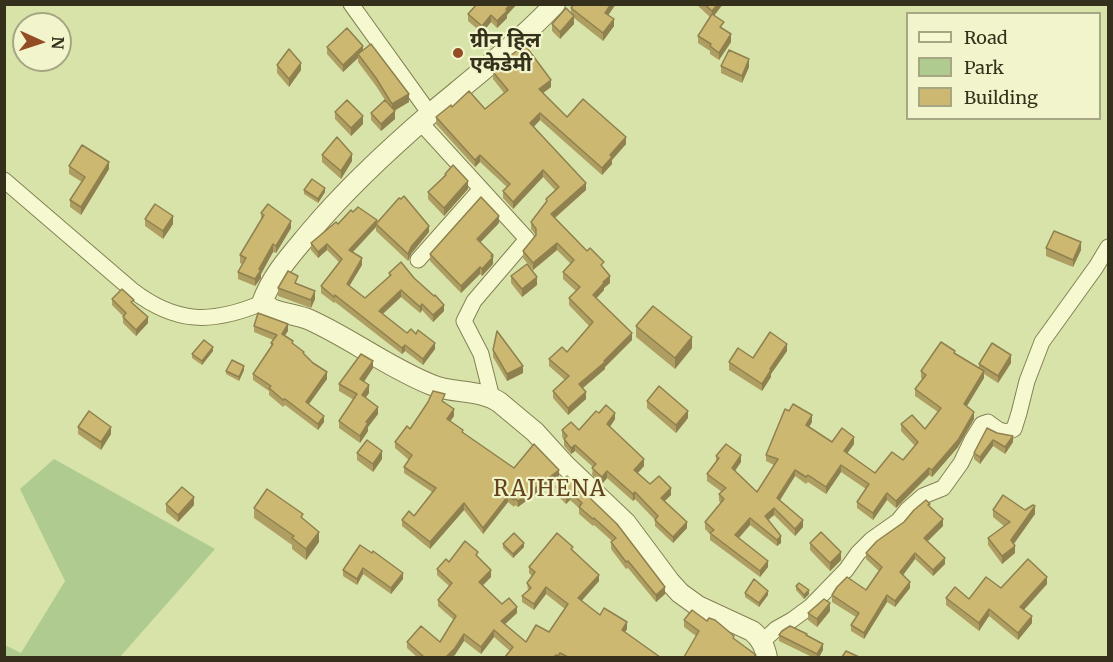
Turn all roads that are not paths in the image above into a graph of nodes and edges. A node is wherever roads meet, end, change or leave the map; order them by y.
1 (351, 4) edge
2 (555, 4) edge
3 (425, 118) junction
4 (4, 180) edge
5 (481, 189) junction
6 (1108, 247) edge
7 (418, 260) dead end
8 (262, 303) junction
9 (492, 398) junction
10 (765, 650) edge

1 - 3 street
2 - 3 street
3 - 5 street
3 - 8 street
4 - 8 street
5 - 7 street
5 - 9 street
6 - 10 street
8 - 9 street
9 - 10 street

